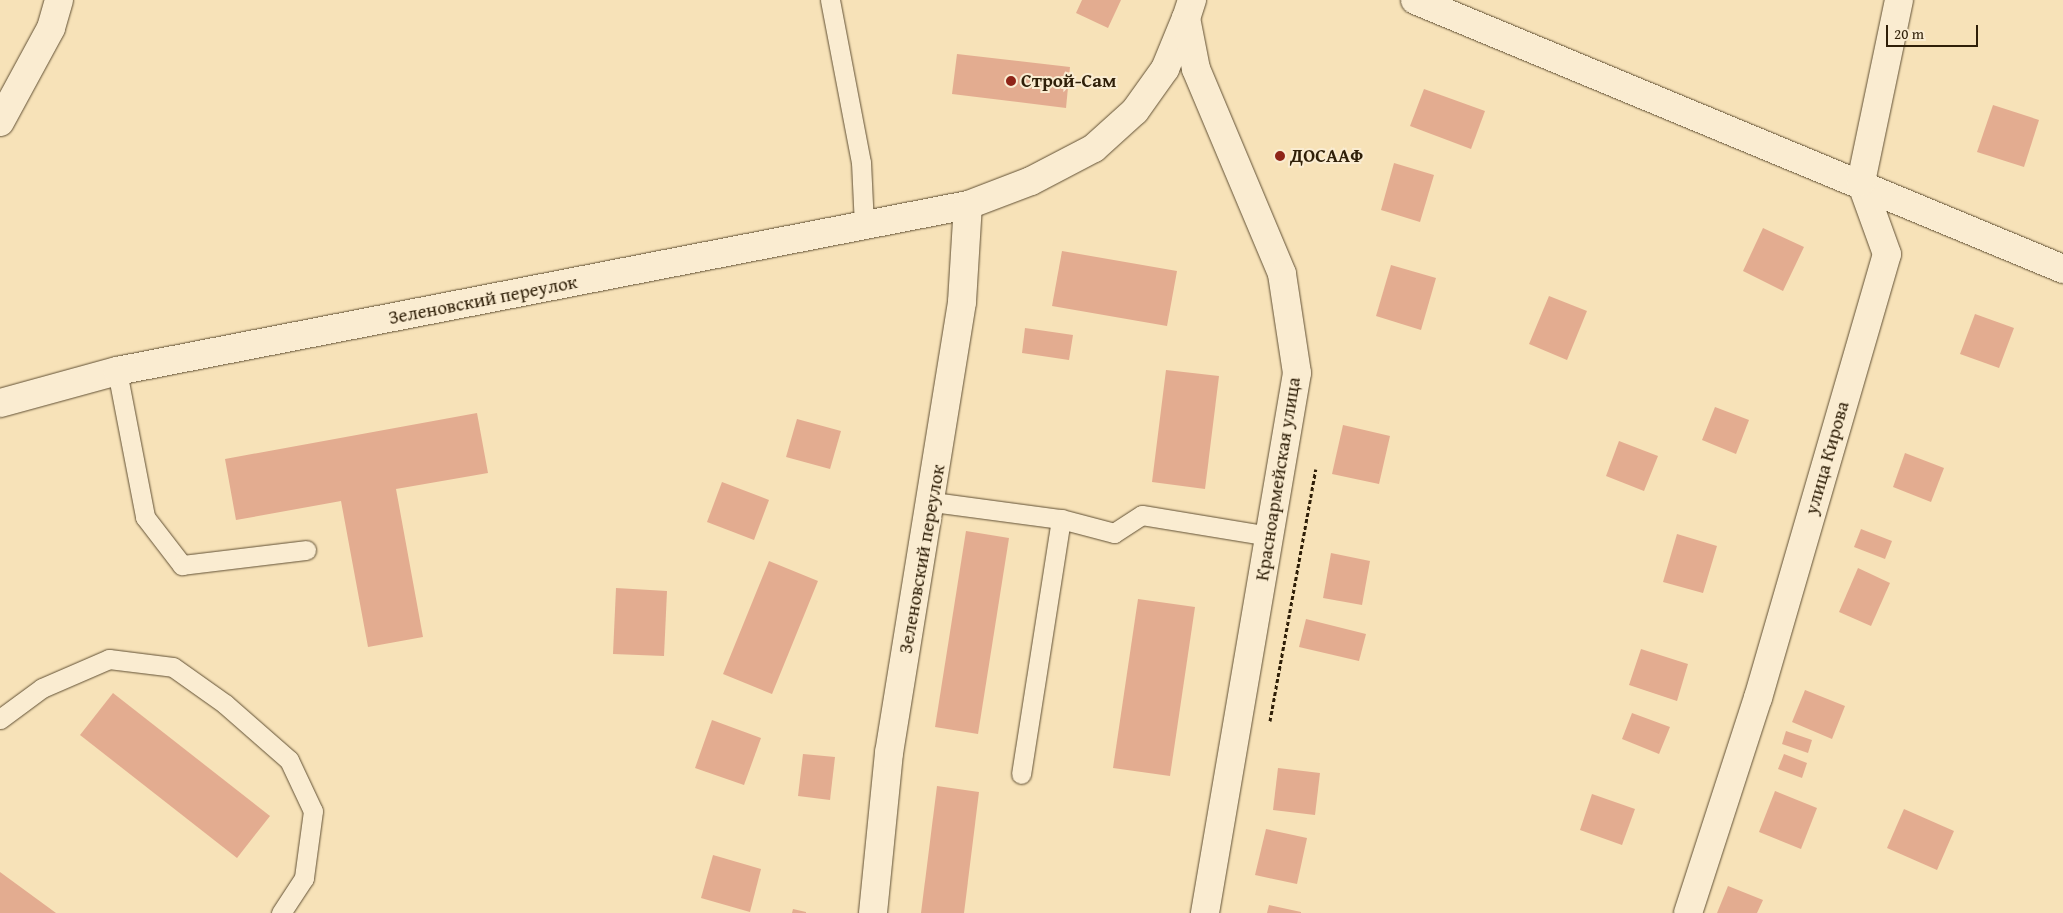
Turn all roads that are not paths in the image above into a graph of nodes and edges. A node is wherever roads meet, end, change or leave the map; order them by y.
1 (59, 0) edge
2 (830, 0) edge
3 (1415, 0) edge
4 (1899, 0) edge
5 (1189, 9) edge
6 (0, 122) edge
7 (1861, 182) junction
8 (968, 205) junction
9 (864, 224) junction
10 (2063, 269) edge
11 (117, 371) junction
12 (0, 403) edge
13 (933, 502) junction
14 (1061, 519) junction
15 (1270, 536) junction
16 (306, 550) dead end
17 (0, 719) edge
18 (1021, 774) dead end
19 (281, 913) edge
20 (873, 913) edge
21 (1205, 913) edge
22 (1688, 913) edge

1 - 6 street
2 - 9 lane
3 - 7 street
4 - 7 street
5 - 8 street, Зеленовский переулок
5 - 15 street, Красноармейская улица
7 - 10 street
7 - 22 street, улица Кирова
8 - 9 street, Зеленовский переулок
8 - 13 street, Зеленовский переулок
9 - 11 street, Зеленовский переулок
11 - 12 street, Зеленовский переулок
11 - 16 lane
13 - 14 lane
13 - 20 street, Зеленовский переулок
14 - 15 lane
14 - 18 lane
15 - 21 street, Красноармейская улица
17 - 19 lane

